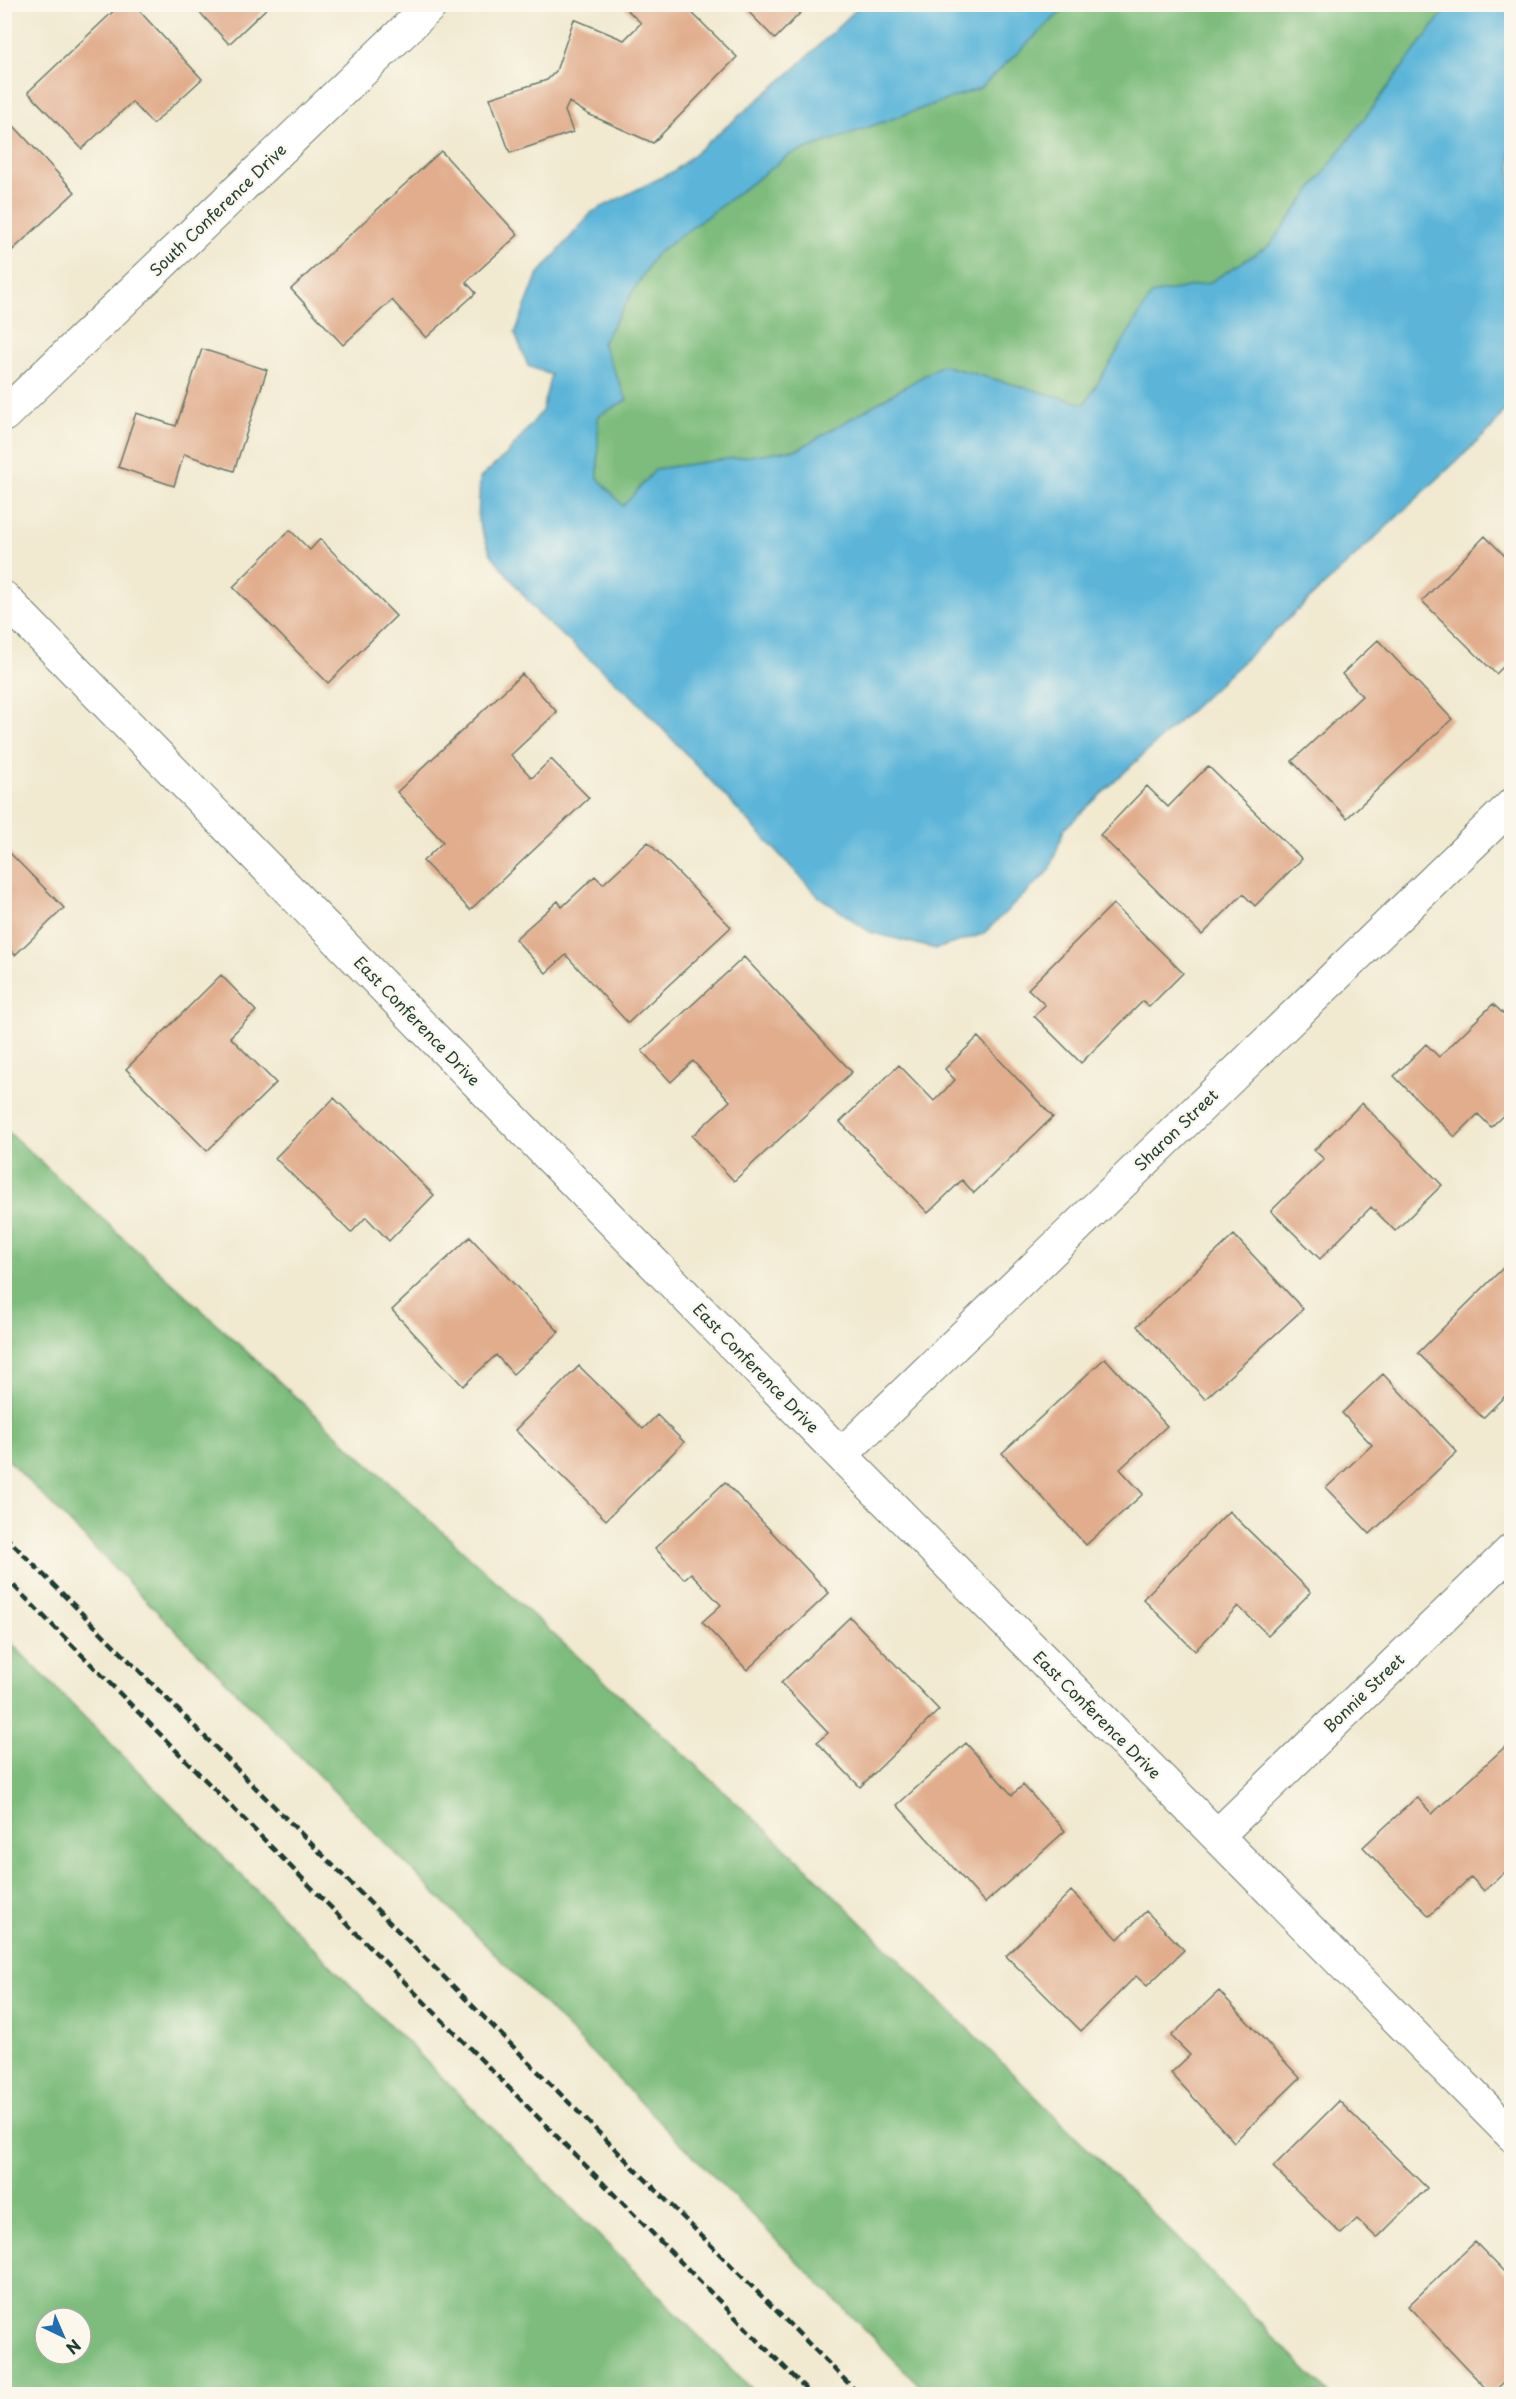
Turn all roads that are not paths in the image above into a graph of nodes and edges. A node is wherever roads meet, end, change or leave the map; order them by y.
1 (432, 4) edge
2 (4, 415) edge
3 (4, 598) edge
4 (1512, 805) edge
5 (841, 1455) junction
6 (1512, 1550) edge
7 (1217, 1836) junction
8 (1512, 2135) edge

1 - 2 street, South Conference Drive
3 - 5 street, East Conference Drive
4 - 5 street, Sharon Street
5 - 7 street, East Conference Drive
6 - 7 street, Bonnie Street
7 - 8 street, East Conference Drive

